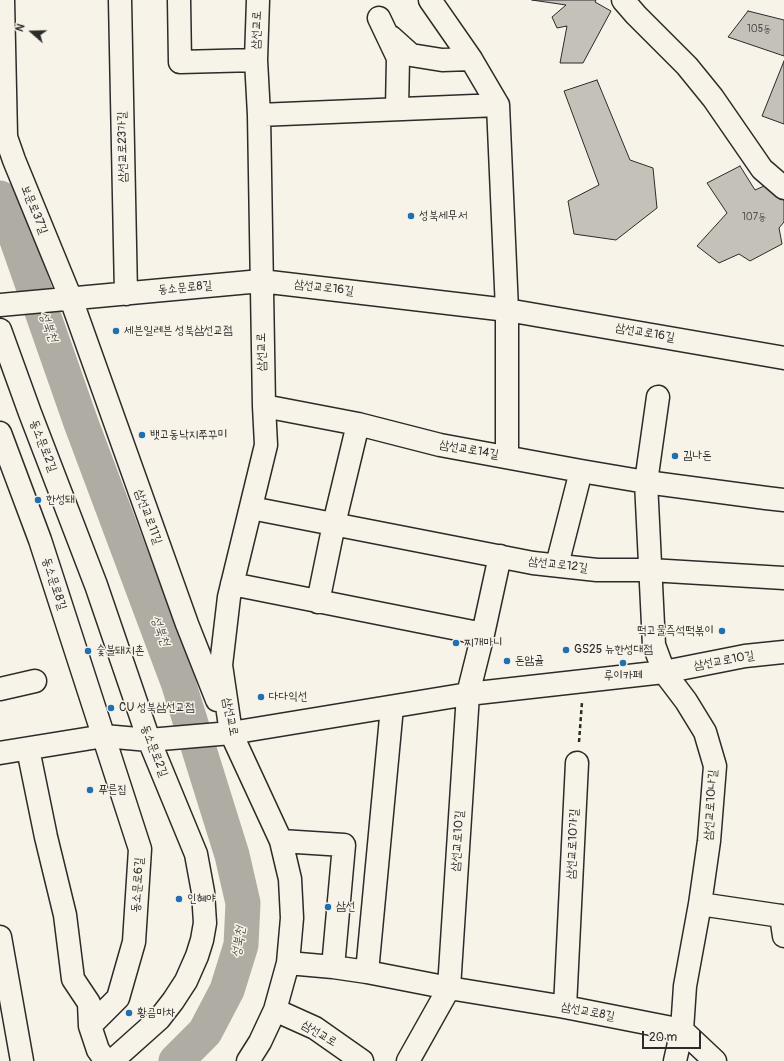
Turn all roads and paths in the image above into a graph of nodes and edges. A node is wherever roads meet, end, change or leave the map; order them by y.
1 (3, 0) edge
2 (120, 0) edge
3 (179, 0) edge
4 (258, 0) edge
5 (430, 0) edge
6 (624, 0) edge
7 (471, 59) junction
8 (256, 60) junction
9 (498, 105) junction
10 (397, 109) junction
11 (259, 115) junction
12 (3, 128) edge
13 (784, 188) edge
14 (261, 281) junction
15 (126, 294) junction
16 (66, 299) junction
17 (0, 305) edge
18 (507, 310) junction
19 (0, 330) edge
20 (784, 358) edge
21 (658, 397) dead end
22 (264, 406) junction
23 (358, 424) junction
24 (0, 433) edge
25 (507, 457) junction
26 (6, 464) edge
27 (581, 471) junction
28 (646, 482) junction
29 (784, 500) edge
30 (251, 508) junction
31 (334, 524) junction
32 (500, 556) junction
33 (557, 566) junction
34 (650, 570) junction
35 (784, 578) edge
36 (232, 584) junction
37 (318, 602) junction
38 (484, 634) junction
39 (784, 652) edge
40 (664, 672) junction
41 (34, 681) dead end
42 (583, 681) junction
43 (0, 689) edge
44 (468, 694) junction
45 (392, 706) junction
46 (224, 734) junction
47 (104, 736) junction
48 (155, 739) junction
49 (28, 749) junction
50 (0, 753) edge
51 (578, 763) joint
52 (281, 841) junction
53 (700, 904) junction
54 (783, 922) edge
55 (0, 937) edge
56 (288, 963) junction
57 (333, 967) junction
58 (367, 972) junction
59 (449, 988) junction
60 (565, 1007) junction
61 (275, 1010) junction
62 (90, 1026) junction
63 (682, 1030) junction
64 (22, 1061) edge
65 (106, 1061) edge
66 (112, 1061) edge
67 (248, 1061) edge
68 (362, 1061) edge
69 (408, 1061) edge
70 (675, 1061) edge
71 (715, 1061) edge

1 - 12 street, 보문로37길
2 - 15 street, 삼선교로23가길
3 - 8 street, 삼선교로
4 - 8 street, 삼선교로
5 - 7 street
6 - 13 street
7 - 9 street
7 - 10 street
8 - 11 street, 삼선교로
9 - 10 street
9 - 18 street
10 - 11 street
11 - 14 street, 삼선교로
12 - 16 street, 보문로37길
14 - 15 street, 동소문로8길
14 - 18 street, 삼선교로16길
14 - 22 street, 삼선교로
15 - 16 street, 동소문로8길
16 - 17 street, 동소문로8길
16 - 46 street, 삼선교로11길
18 - 20 street, 삼선교로16길
18 - 25 street
19 - 48 street, 동소문로2길
21 - 28 street
22 - 23 street, 삼선교로14길
22 - 30 street, 삼선교로
23 - 25 street, 삼선교로14길
23 - 31 street
24 - 26 street, 동소문로8길
25 - 27 street, 삼선교로14길
26 - 47 street, 동소문로8길
27 - 28 street, 삼선교로14길
27 - 33 street
28 - 29 street, 삼선교로14길
28 - 34 street
30 - 31 street, 삼선교로12길
30 - 36 street, 삼선교로
31 - 32 street, 삼선교로12길
31 - 37 street
32 - 33 street, 삼선교로12길
32 - 38 street, 삼선교로10길
33 - 34 street, 삼선교로12길
34 - 35 street, 삼선교로12길
34 - 40 street
36 - 37 street
36 - 46 street, 삼선교로
37 - 38 street
38 - 44 street, 삼선교로10길
39 - 40 street, 삼선교로10길
40 - 42 street, 삼선교로10길
40 - 53 street, 삼선교로10나길
41 - 43 street
42 - 44 street, 삼선교로10길
42 - 51 path
44 - 45 street, 삼선교로10길
44 - 59 street, 삼선교로10길
45 - 46 street, 삼선교로10길
45 - 58 street
46 - 48 street, 삼선교로10길
46 - 52 street, 삼선교로
47 - 48 street
47 - 49 street
47 - 62 street, 동소문로6길
48 - 66 street, 동소문로2길
49 - 50 street
49 - 62 street
51 - 60 street, 삼선교로10가길
52 - 56 street, 삼선교로
52 - 57 street
53 - 54 street
53 - 63 street, 삼선교로10나길
55 - 64 street
56 - 57 street, 삼선교로8길
56 - 61 street, 삼선교로
57 - 58 street, 삼선교로8길
58 - 59 street, 삼선교로8길
59 - 60 street, 삼선교로8길
59 - 69 street
60 - 63 street, 삼선교로8길
61 - 67 street, 삼선교로
61 - 68 street, 삼선교로
62 - 65 street
63 - 70 street, 삼선교로10나길
63 - 71 street

